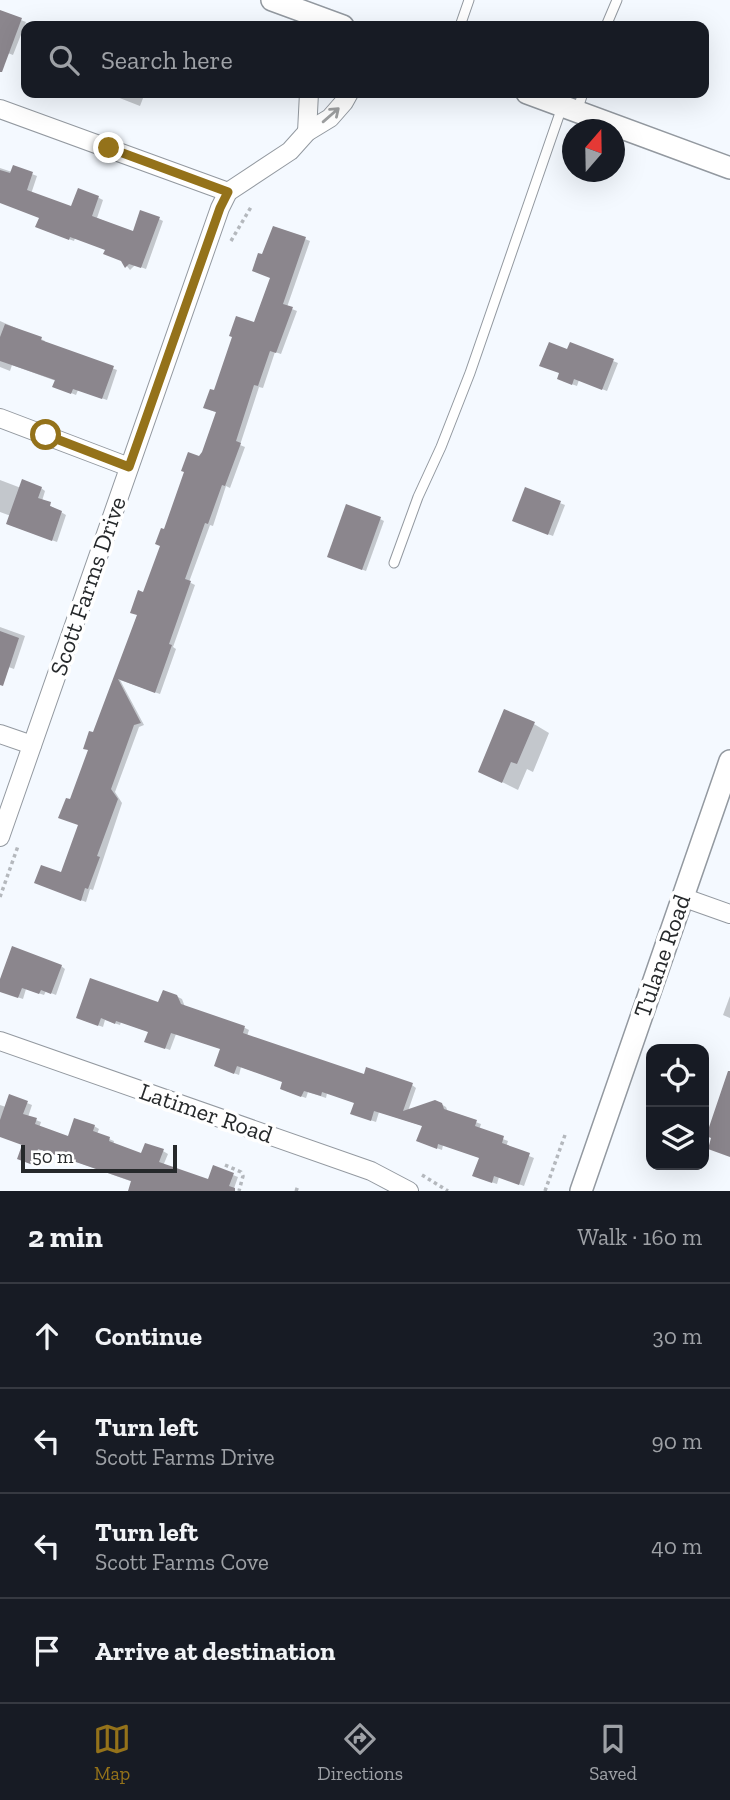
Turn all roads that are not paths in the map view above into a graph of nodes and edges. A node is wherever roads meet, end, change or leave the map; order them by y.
1 (272, 0) edge
2 (469, 0) edge
3 (617, 0) edge
4 (324, 21) edge
5 (462, 21) edge
6 (608, 21) edge
7 (309, 98) edge
8 (346, 98) edge
9 (550, 98) edge
10 (574, 103) edge
11 (0, 109) edge
12 (307, 132) junction
13 (730, 168) edge
14 (228, 192) junction
15 (0, 418) edge
16 (129, 467) junction
17 (394, 563) dead end
18 (0, 734) edge
19 (32, 745) junction
20 (730, 761) edge
21 (0, 837) edge
22 (682, 897) junction
23 (730, 914) edge
24 (0, 1041) edge
25 (409, 1191) edge
26 (581, 1191) edge

1 - 4 street
2 - 5 lane
3 - 6 lane
7 - 12 street
12 -> 8 street
9 - 10 street
10 - 13 street
10 - 17 lane
11 - 14 street
12 - 14 street
14 - 16 street, Scott Farms Drive
15 - 16 street
16 - 19 street, Scott Farms Drive
18 - 19 street
19 - 21 street, Scott Farms Drive
20 - 22 street, Tulane Road
22 - 23 street
22 - 26 street, Tulane Road
24 - 25 street, Latimer Road

